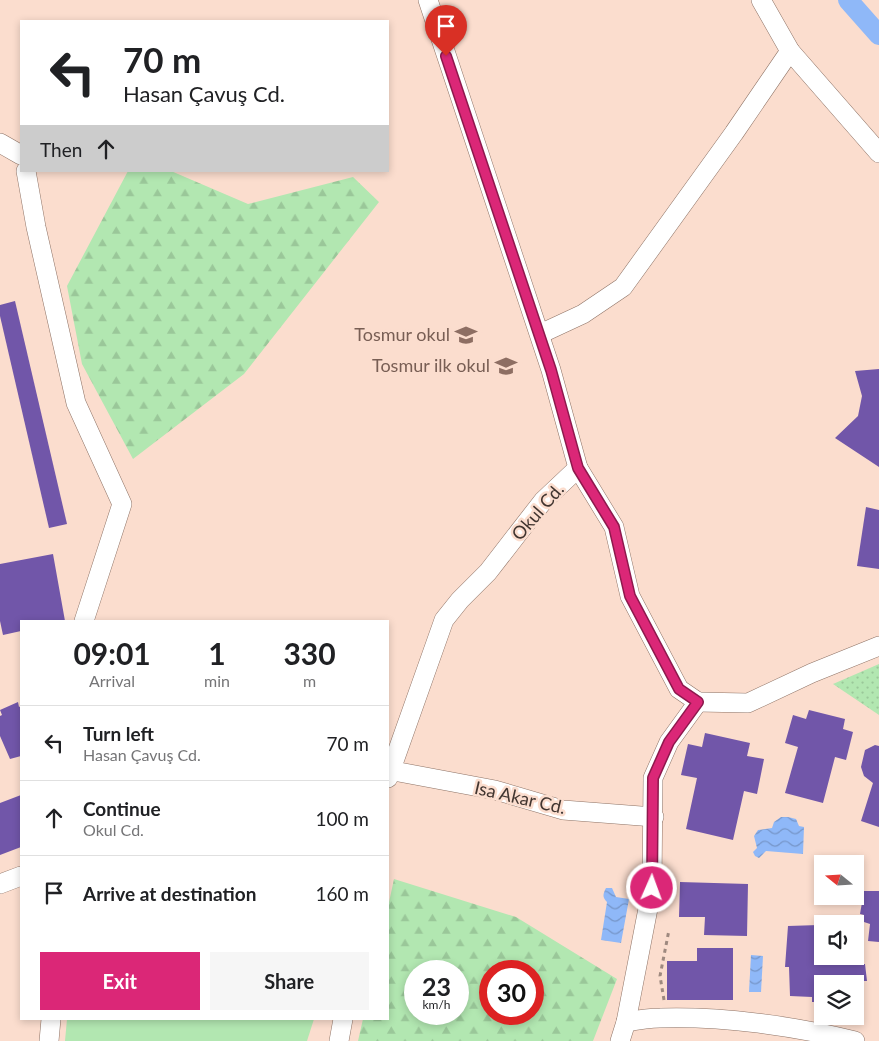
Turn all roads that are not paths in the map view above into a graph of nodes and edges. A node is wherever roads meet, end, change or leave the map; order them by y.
1 (428, 0) edge
2 (760, 0) edge
3 (790, 51) junction
4 (0, 143) edge
5 (879, 153) edge
6 (20, 154) edge
7 (26, 172) edge
8 (540, 334) junction
9 (578, 468) junction
10 (84, 620) edge
11 (879, 646) edge
12 (698, 702) junction
13 (389, 770) edge
14 (389, 773) edge
15 (654, 817) junction
16 (20, 876) edge
17 (0, 884) edge
18 (51, 1020) edge
19 (343, 1020) edge
20 (626, 1022) junction
21 (49, 1041) edge
22 (339, 1041) edge
23 (620, 1041) edge
24 (855, 1041) edge

1 - 8 street, Okul Cd.
2 - 3 street
3 - 5 street
3 - 8 street
4 - 6 street
7 - 10 street
8 - 9 street, Okul Cd.
9 - 12 street
9 - 13 street, Okul Cd.
11 - 12 street
12 - 15 street
14 - 15 street, Isa Akar Cd.
15 - 20 street
16 - 17 street
18 - 21 street
19 - 22 street
20 - 23 street
20 - 24 street

